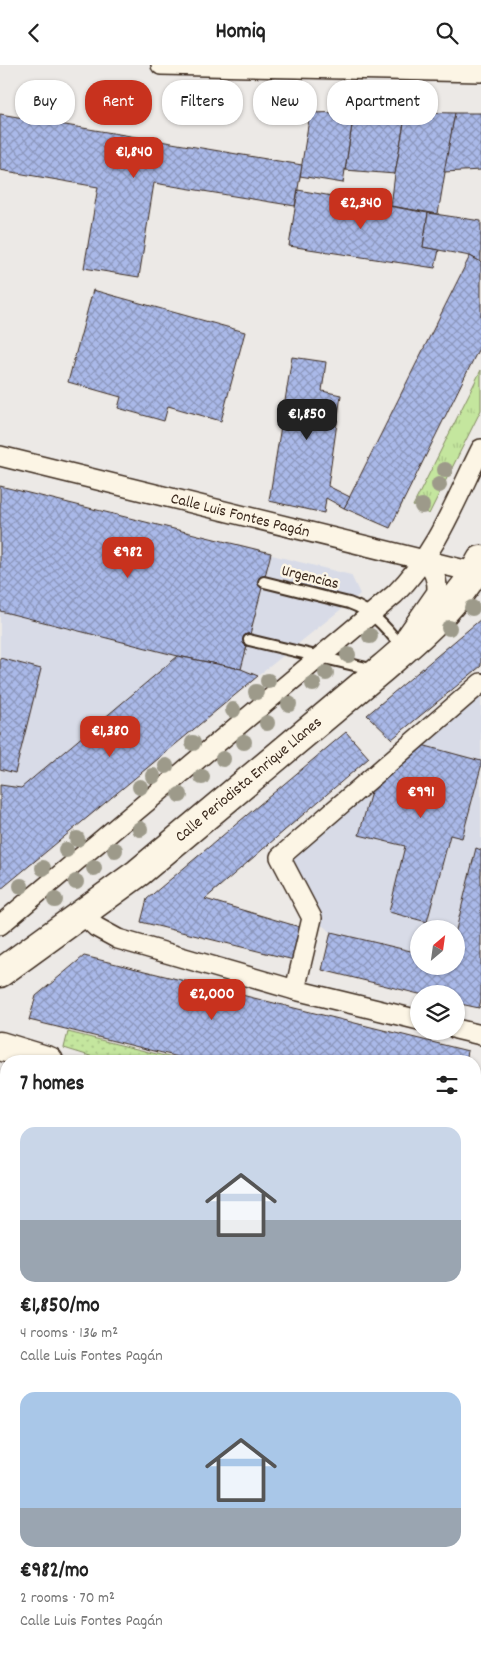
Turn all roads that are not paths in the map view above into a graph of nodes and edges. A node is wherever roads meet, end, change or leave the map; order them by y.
1 (172, 65) edge
2 (481, 72) edge
3 (481, 449) edge
4 (0, 456) edge
5 (425, 560) junction
6 (479, 569) edge
7 (264, 582) dead end
8 (372, 614) junction
9 (249, 640) dead end
10 (320, 657) junction
11 (388, 661) junction
12 (481, 683) edge
13 (81, 913) junction
14 (0, 925) edge
15 (2, 973) edge
16 (296, 990) junction
17 (410, 1018) edge
18 (465, 1031) edge
19 (0, 1035) edge
20 (481, 1035) edge
21 (24, 1054) edge

1 - 2 street
3 - 5 street
4 - 5 street, Calle Luis Fontes Pagán
5 - 6 street, Calle Luis Fontes Pagán
5 - 8 street
5 - 11 street
6 - 11 main road, Calle Periodista Enrique Llanes
7 - 8 lane, Urgencias
8 - 10 street
8 - 11 lane, Urgencias
9 - 10 lane
10 - 11 lane
10 - 14 street
11 - 13 main road, Calle Periodista Enrique Llanes
12 - 16 street
13 - 15 main road, Calle Periodista Enrique Llanes
13 - 16 street
16 - 17 street
18 - 20 street
19 - 21 main road

